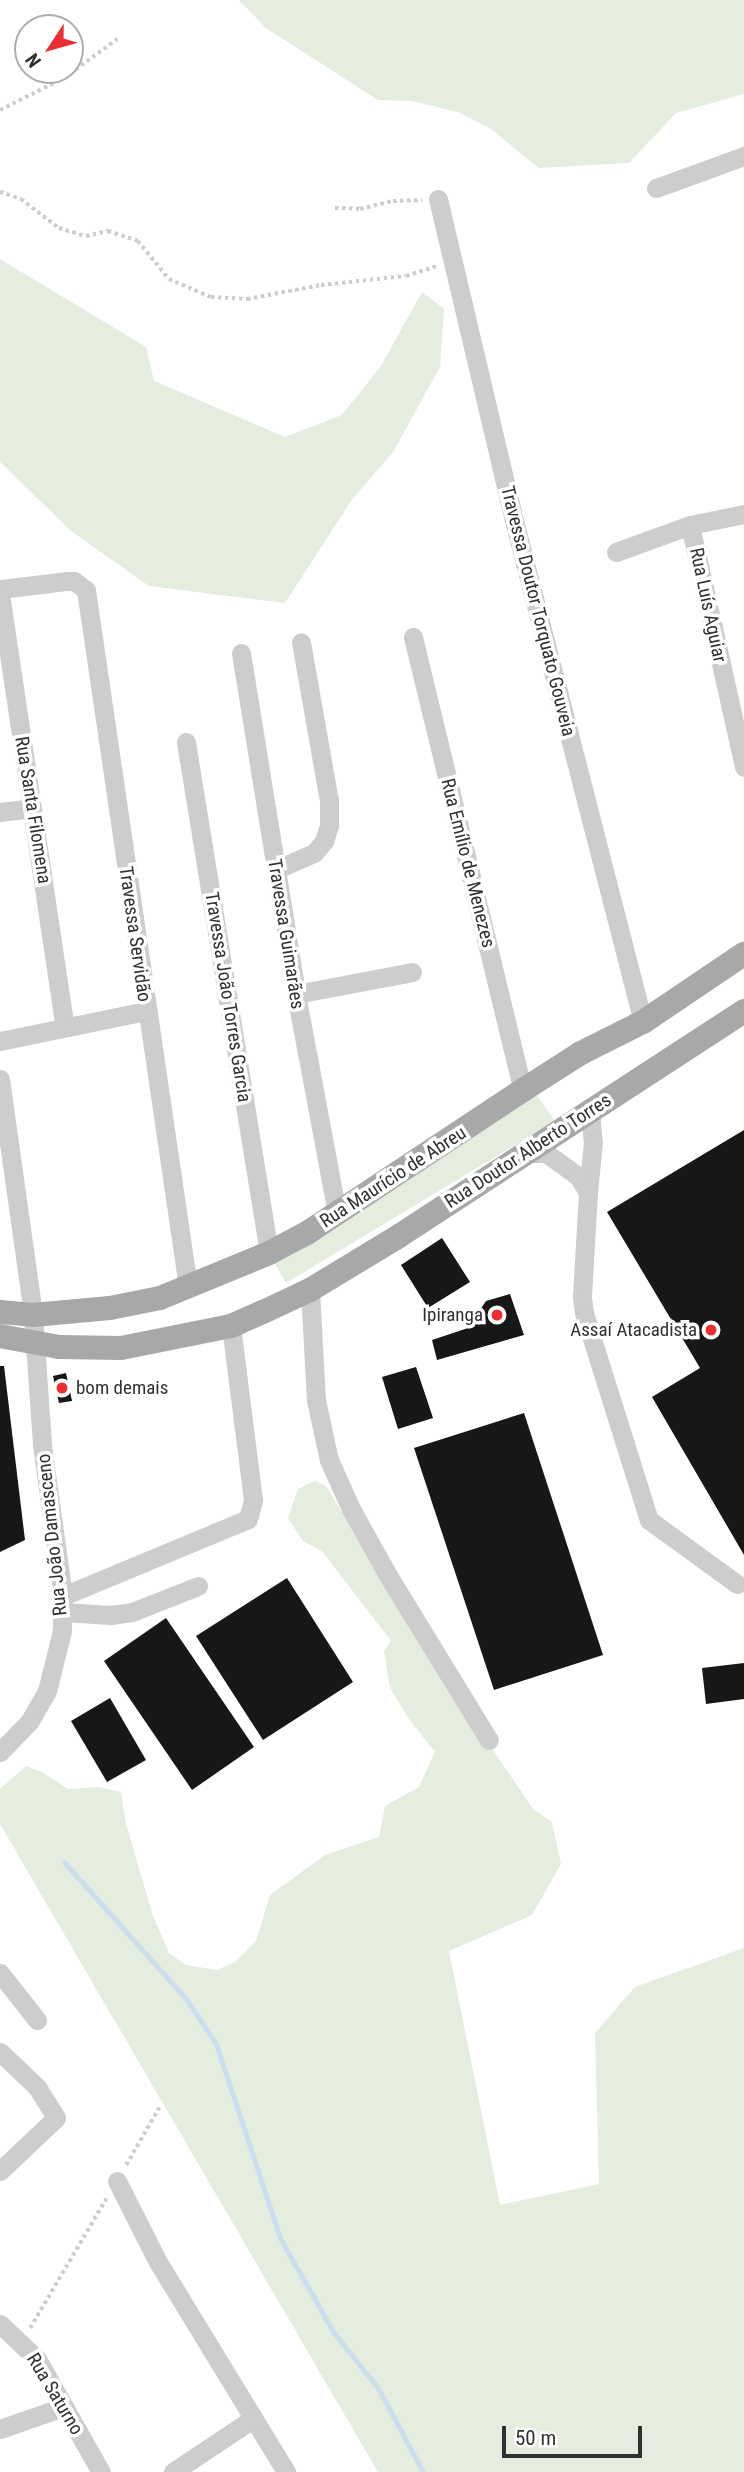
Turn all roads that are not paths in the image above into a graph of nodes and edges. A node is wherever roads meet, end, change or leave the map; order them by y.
1 (744, 156) edge
2 (656, 188) dead end
3 (438, 199) road end
4 (744, 514) edge
5 (690, 525) junction
6 (617, 552) dead end
7 (0, 591) edge
8 (413, 637) dead end
9 (301, 642) dead end
10 (241, 653) dead end
11 (186, 742) dead end
12 (744, 768) edge
13 (32, 808) junction
14 (0, 812) edge
15 (277, 869) junction
16 (744, 954) edge
17 (412, 972) dead end
18 (296, 994) junction
19 (744, 1010) edge
20 (146, 1011) junction
21 (643, 1022) junction
22 (65, 1027) junction
23 (0, 1041) edge
24 (0, 1079) edge
25 (523, 1090) junction
26 (590, 1110) junction
27 (522, 1153) junction
28 (588, 1192) junction
29 (337, 1214) junction
30 (269, 1252) junction
31 (188, 1287) junction
32 (310, 1290) junction
33 (10, 1319) edge
34 (232, 1326) junction
35 (36, 1342) junction
36 (737, 1584) dead end
37 (198, 1586) dead end
38 (62, 1604) junction
39 (489, 1740) dead end
40 (0, 1752) edge
41 (7, 1981) edge
42 (0, 2004) edge
43 (37, 2020) dead end
44 (0, 2052) edge
45 (0, 2171) edge
46 (117, 2181) road end
47 (0, 2324) edge
48 (64, 2407) junction
49 (254, 2417) junction
50 (0, 2429) edge
51 (101, 2472) edge
52 (173, 2472) edge
53 (286, 2472) edge

1 - 2 street
3 - 21 street, Travessa Doutor Torquato Gouveia
4 - 5 street
5 - 6 street
5 - 12 street, Rua Luís Aguiar
7 - 13 street, Rua Santa Filomena
7 - 20 street, Travessa Servidão
8 - 25 street, Rua Emílio de Menezes
9 - 15 street
10 - 15 street, Travessa Guimarães
11 - 30 street, Travessa João Torres Garcia
13 - 14 street
13 - 22 street, Rua Santa Filomena
15 - 18 street, Travessa Guimarães
16 - 21 main road, Rua Maurício de Abreu
17 - 18 street
18 - 29 street, Travessa Guimarães
19 - 26 main road, Rua Doutor Alberto Torres
20 - 22 street
20 - 31 street, Travessa Servidão
21 - 25 main road, Rua Maurício de Abreu
22 - 23 street
24 - 33 street, Rua João Damasceno
25 - 29 main road, Rua Maurício de Abreu
26 - 27 main road, Rua Doutor Alberto Torres
26 - 28 street
27 - 28 street
27 - 32 main road, Rua Doutor Alberto Torres
28 - 36 street
29 - 30 main road, Rua Maurício de Abreu
30 - 31 main road, Rua Maurício de Abreu
31 - 33 main road, Rua Maurício de Abreu
32 - 34 main road, Rua Doutor Alberto Torres
32 - 39 street
33 - 35 main road, Rua Doutor Alberto Torres
33 - 35 street, Rua João Damasceno
34 - 35 main road, Rua Doutor Alberto Torres
34 - 38 street
35 - 38 street, Rua João Damasceno
37 - 38 street
38 - 40 street, Rua João Damasceno
41 - 42 street
41 - 43 street
44 - 45 street
46 - 49 street
47 - 48 street, Rua Saturno
48 - 50 street
48 - 51 street, Rua Saturno
49 - 52 street
49 - 53 street

